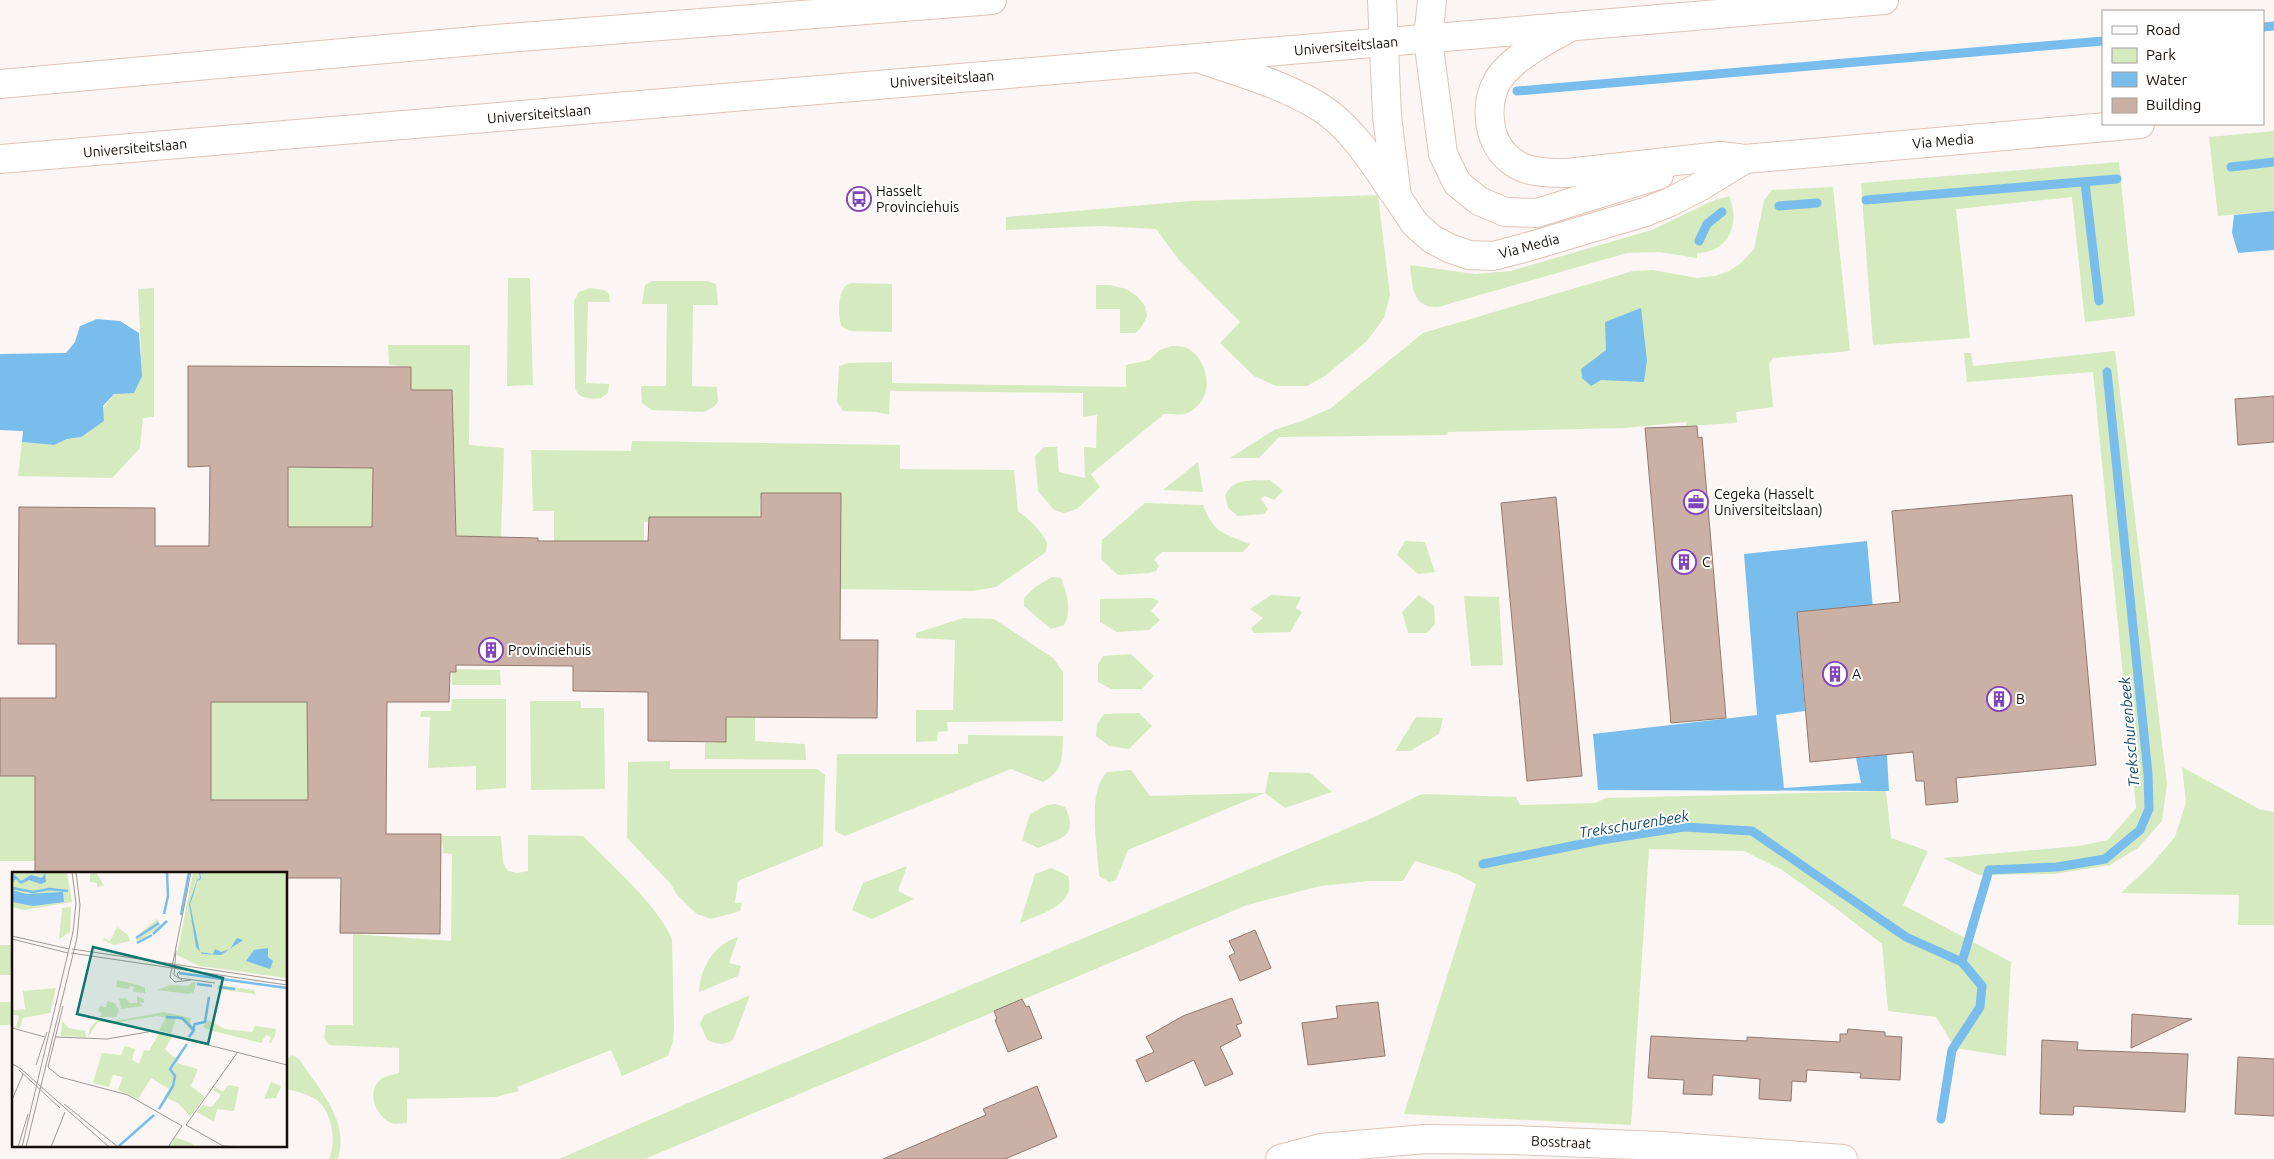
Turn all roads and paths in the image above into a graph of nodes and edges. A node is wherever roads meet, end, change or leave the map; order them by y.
1 (992, 0) edge
2 (1382, 0) edge
3 (1432, 0) edge
4 (1884, 0) edge
5 (1570, 27) junction
6 (1428, 39) junction
7 (1384, 43) junction
8 (1201, 59) junction
9 (0, 84) edge
10 (2128, 125) edge
11 (1733, 158) junction
12 (0, 159) edge
13 (1397, 197) junction
14 (1280, 1159) edge
15 (1843, 1159) edge

1 - 9 main road
2 - 7 main road, Via Media
3 - 6 main road, Via Media
4 - 5 main road, Universiteitslaan
5 - 6 main road, Universiteitslaan
5 - 11 main road, Via Media
6 - 7 main road, Universiteitslaan
6 - 11 main road, Via Media
7 - 8 main road, Universiteitslaan
7 - 13 main road, Via Media
8 - 12 main road, Universiteitslaan
8 - 13 main road
10 - 11 main road, Via Media
11 - 13 main road, Via Media
14 - 15 main road, Bosstraat

